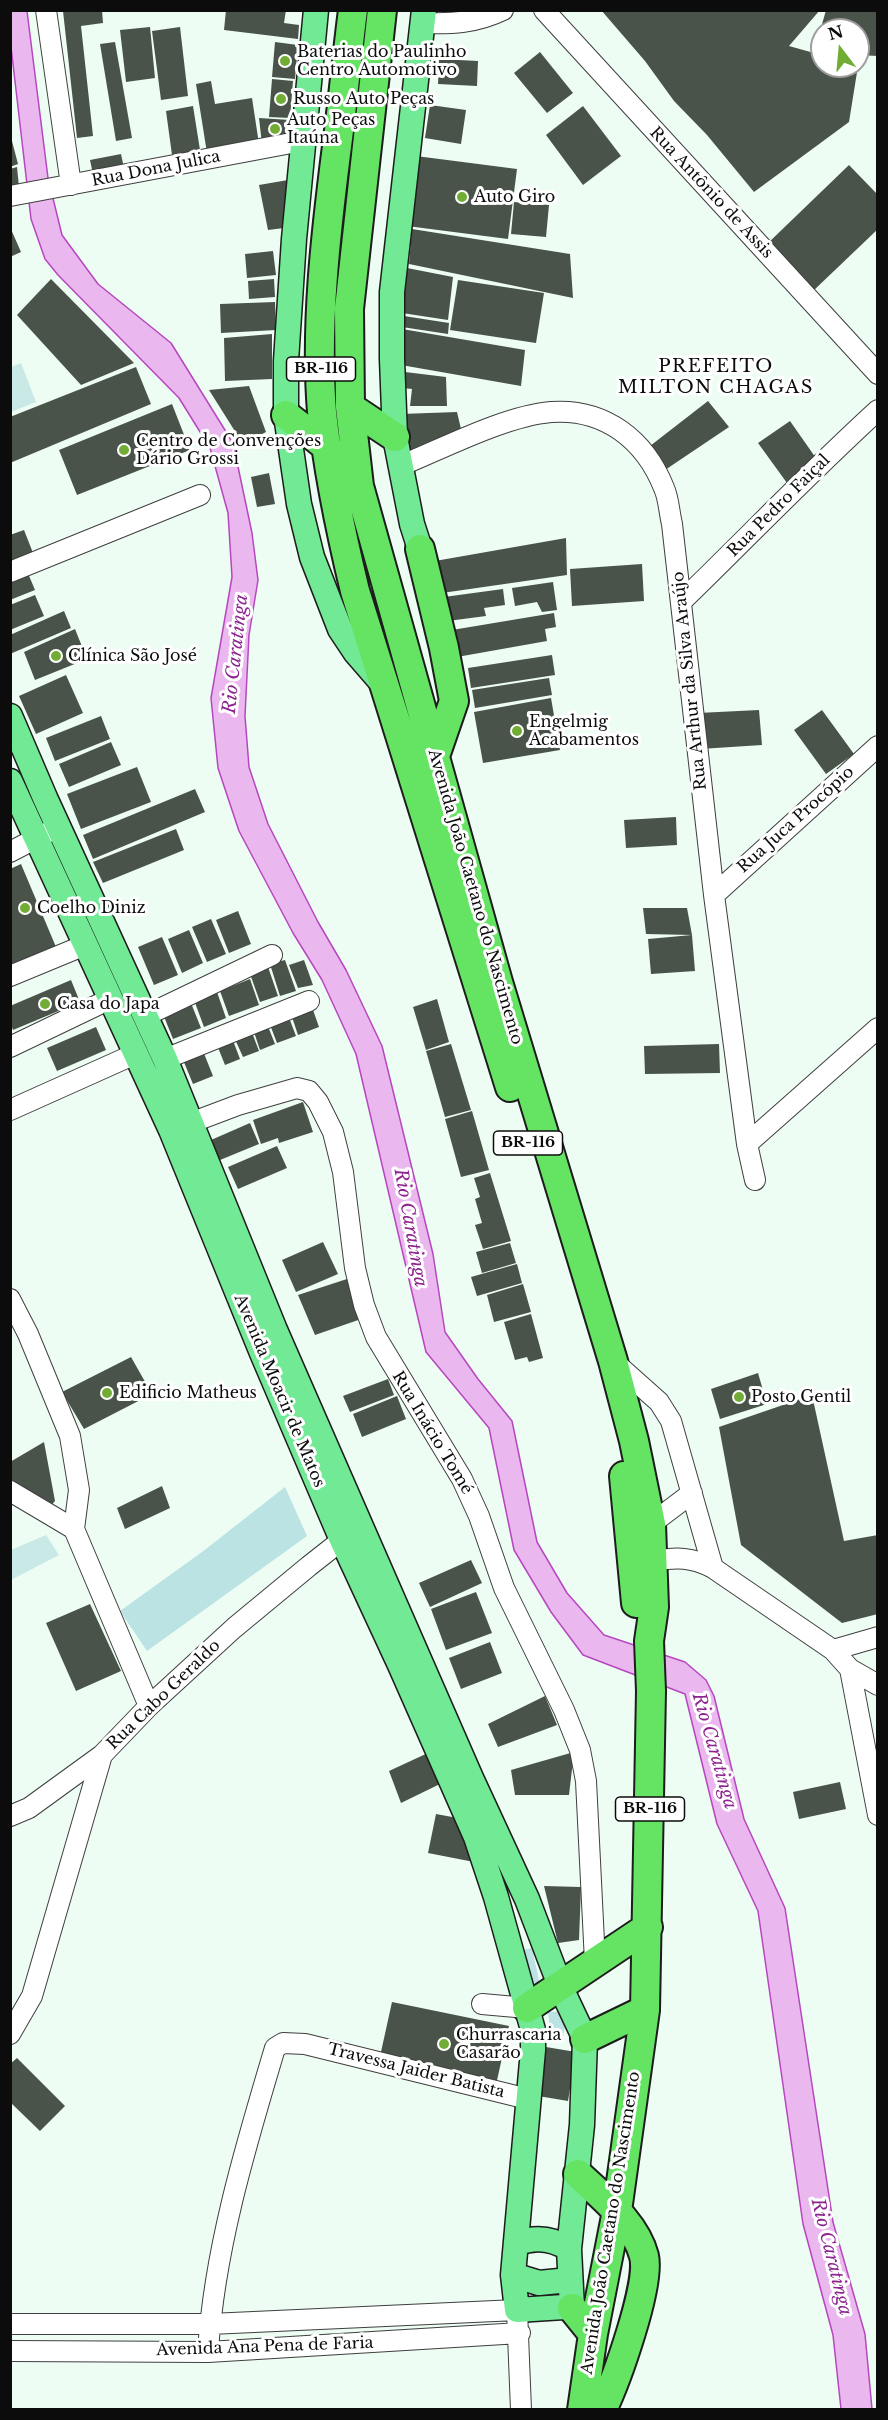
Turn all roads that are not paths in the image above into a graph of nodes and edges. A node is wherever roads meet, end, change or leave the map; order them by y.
1 (46, 10) edge
2 (316, 10) edge
3 (353, 10) edge
4 (382, 10) edge
5 (503, 10) edge
6 (544, 10) edge
7 (424, 17) edge
8 (302, 141) junction
9 (65, 186) junction
10 (10, 196) edge
11 (878, 374) edge
12 (350, 407) junction
13 (878, 410) edge
14 (285, 415) junction
15 (395, 437) junction
16 (327, 447) junction
17 (400, 466) junction
18 (200, 495) dead end
19 (420, 549) junction
20 (10, 572) edge
21 (386, 579) junction
22 (355, 591) junction
23 (681, 602) junction
24 (383, 685) junction
25 (10, 716) edge
26 (878, 746) edge
27 (434, 759) junction
28 (10, 781) edge
29 (58, 827) junction
30 (36, 839) junction
31 (10, 852) edge
32 (714, 895) junction
33 (86, 945) junction
34 (272, 955) dead end
35 (10, 976) edge
36 (110, 999) junction
37 (309, 1001) dead end
38 (145, 1016) junction
39 (878, 1028) edge
40 (10, 1047) edge
41 (135, 1054) junction
42 (165, 1059) junction
43 (10, 1110) edge
44 (182, 1126) junction
45 (747, 1144) junction
46 (755, 1180) dead end
47 (10, 1299) edge
48 (613, 1361) junction
49 (10, 1491) edge
50 (692, 1493) junction
51 (651, 1524) junction
52 (74, 1529) junction
53 (364, 1529) junction
54 (342, 1540) junction
55 (653, 1562) junction
56 (713, 1568) junction
57 (645, 1608) junction
58 (878, 1637) edge
59 (833, 1650) junction
60 (850, 1669) junction
61 (878, 1685) edge
62 (148, 1707) junction
63 (102, 1755) junction
64 (878, 1815) edge
65 (10, 1816) edge
66 (648, 1928) junction
67 (595, 1962) junction
68 (561, 1988) junction
69 (482, 2004) dead end
70 (527, 2008) junction
71 (645, 2010) junction
72 (10, 2034) edge
73 (585, 2039) junction
74 (528, 2099) junction
75 (578, 2174) junction
76 (617, 2211) junction
77 (516, 2244) junction
78 (569, 2250) junction
79 (513, 2275) junction
80 (569, 2280) junction
81 (572, 2308) junction
82 (518, 2321) junction
83 (10, 2324) edge
84 (210, 2324) junction
85 (593, 2334) junction
86 (10, 2351) edge
87 (208, 2352) junction
88 (616, 2396) edge
89 (521, 2409) edge
90 (582, 2409) edge
91 (602, 2409) edge

1 - 9 street
2 - 8 main road, Avenida João Caetano do Nascimento
3 - 16 highway, Avenida João Caetano do Nascimento / BR-116
4 - 12 highway, Avenida João Caetano do Nascimento / BR-116
5 - 7 street
6 - 11 street, Rua Antônio de Assis
7 - 15 main road
8 - 9 street, Rua Dona Julica
8 - 14 main road, Avenida João Caetano do Nascimento
9 - 10 street, Rua Dona Julica
12 - 15 highway
12 - 21 highway, Avenida João Caetano do Nascimento / BR-116
13 - 23 street, Rua Pedro Faiçal
14 - 16 highway
14 - 24 main road, Avenida João Caetano do Nascimento
15 - 17 main road
16 - 22 highway, Avenida João Caetano do Nascimento / BR-116
17 - 19 main road
17 - 23 street, Rua Arthur da Silva Araújo
18 - 20 street
19 - 21 highway
19 - 27 highway
21 - 22 highway
21 - 27 highway, Avenida João Caetano do Nascimento / BR-116
22 - 24 highway, Avenida João Caetano do Nascimento / BR-116
23 - 32 street, Rua Arthur da Silva Araújo
24 - 57 highway, Avenida João Caetano do Nascimento / BR-116
25 - 29 main road, Avenida Moacir de Matos
26 - 32 street, Rua Juca Procópio
27 - 48 highway, Avenida João Caetano do Nascimento / BR-116
28 - 30 main road, Avenida Moacir de Matos
29 - 30 street
29 - 38 main road, Avenida Moacir de Matos
30 - 31 street
30 - 33 main road, Avenida Moacir de Matos
32 - 45 street, Rua Arthur da Silva Araújo
33 - 35 street
33 - 36 main road, Avenida Moacir de Matos
34 - 38 street
36 - 40 street
36 - 41 main road, Avenida Moacir de Matos
37 - 42 street
38 - 42 main road, Avenida Moacir de Matos
39 - 45 street
41 - 43 street
41 - 44 main road, Avenida Moacir de Matos
42 - 44 main road, Avenida Moacir de Matos
44 - 53 main road, Avenida Moacir de Matos
44 - 54 main road, Avenida Moacir de Matos
44 - 67 street, Rua Inácio Tomé
45 - 46 street, Rua Arthur da Silva Araújo
47 - 52 street
48 - 50 street
48 - 51 highway, Avenida João Caetano do Nascimento / BR-116
49 - 52 street
50 - 51 street
50 - 56 street
51 - 55 highway, Avenida João Caetano do Nascimento / BR-116
52 - 62 street
53 - 54 street, Rua Cabo Geraldo
53 - 68 main road, Avenida Moacir de Matos
54 - 62 street, Rua Cabo Geraldo
54 - 70 main road, Avenida Moacir de Matos
55 - 56 street
55 - 57 highway, Avenida João Caetano do Nascimento / BR-116
56 - 59 street
57 - 66 highway, Avenida João Caetano do Nascimento / BR-116
58 - 59 street
59 - 60 street
60 - 61 street
60 - 64 street
62 - 63 street, Rua Cabo Geraldo
63 - 65 street
63 - 72 street, Rua Cabo Geraldo
66 - 67 highway
66 - 71 highway, Avenida João Caetano do Nascimento / BR-116
67 - 68 highway
68 - 70 highway
68 - 73 main road, Avenida João Caetano do Nascimento
69 - 70 street
70 - 74 main road
71 - 73 highway
71 - 76 highway, Avenida João Caetano do Nascimento / BR-116
73 - 75 main road, Avenida João Caetano do Nascimento
74 - 77 main road
74 - 84 street, Travessa Jaider Batista
75 - 76 highway
75 - 78 main road, Avenida João Caetano do Nascimento
76 - 85 highway, Avenida João Caetano do Nascimento / BR-116
76 - 88 highway
77 - 78 main road
77 - 79 main road
78 - 80 main road, Avenida João Caetano do Nascimento
79 - 80 main road
79 - 82 main road
80 - 81 main road, Avenida João Caetano do Nascimento
81 - 82 main road
81 - 85 highway
82 - 84 street, Avenida Ana Pena de Faria
82 - 87 street, Avenida Ana Pena de Faria
82 - 89 street
83 - 84 street, Avenida Ana Pena de Faria
84 - 87 street
85 - 90 highway, Avenida João Caetano do Nascimento / BR-116
86 - 87 street, Avenida Ana Pena de Faria
88 - 91 highway

